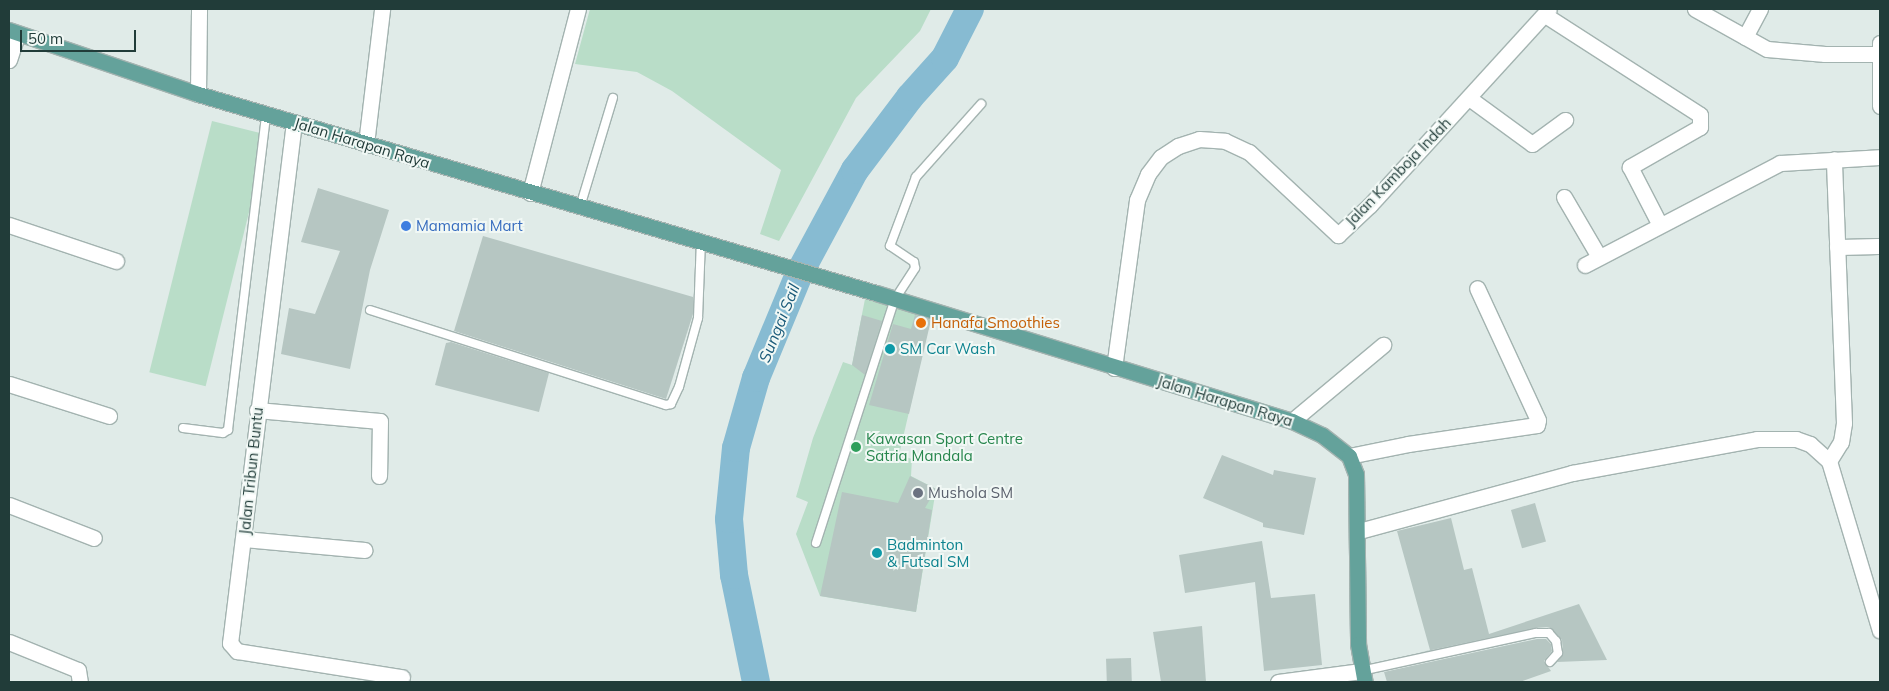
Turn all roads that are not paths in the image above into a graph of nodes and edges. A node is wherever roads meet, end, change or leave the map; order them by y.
1 (199, 9) edge
2 (382, 9) edge
3 (578, 9) edge
4 (1695, 9) edge
5 (1760, 9) edge
6 (1547, 12) edge
7 (13, 32) edge
8 (1746, 37) junction
9 (1880, 50) edge
10 (9, 60) edge
11 (198, 94) junction
12 (613, 98) dead end
13 (1469, 98) junction
14 (981, 104) dead end
15 (1880, 106) edge
16 (266, 114) junction
17 (1565, 120) dead end
18 (294, 122) junction
19 (366, 144) junction
20 (1880, 157) edge
21 (1834, 159) junction
22 (530, 193) junction
23 (1564, 197) dead end
24 (580, 207) junction
25 (9, 224) edge
26 (1660, 226) junction
27 (701, 241) junction
28 (1880, 246) edge
29 (1837, 247) junction
30 (1599, 257) junction
31 (116, 261) dead end
32 (1586, 265) dead end
33 (1477, 288) dead end
34 (895, 299) junction
35 (370, 310) dead end
36 (1383, 345) dead end
37 (1114, 368) junction
38 (9, 384) edge
39 (257, 410) junction
40 (109, 416) dead end
41 (1292, 420) junction
42 (183, 428) dead end
43 (1349, 456) junction
44 (1829, 461) junction
45 (379, 476) dead end
46 (9, 505) edge
47 (1359, 531) junction
48 (94, 538) dead end
49 (244, 539) junction
50 (816, 543) dead end
51 (364, 550) dead end
52 (1880, 631) edge
53 (9, 642) edge
54 (1550, 662) dead end
55 (1363, 676) edge
56 (402, 677) dead end
57 (80, 682) edge
58 (1278, 682) edge

1 - 11 street
2 - 19 street
3 - 22 street
4 - 8 street
5 - 8 street
6 - 13 street, Jalan Kamboja Indah
6 - 26 street
7 - 10 street
7 - 11 main road, Jalan Harapan Raya
8 - 9 street
9 - 15 street
11 - 16 main road, Jalan Harapan Raya
12 - 24 lane
13 - 17 street
13 - 37 street, Jalan Kamboja Indah
14 - 34 lane
16 - 18 main road, Jalan Harapan Raya
16 - 42 lane
18 - 19 main road, Jalan Harapan Raya
18 - 39 street, Jalan Tribun Buntu
19 - 22 main road, Jalan Harapan Raya
20 - 21 street
21 - 26 street
21 - 29 street
22 - 24 main road, Jalan Harapan Raya
23 - 30 street
24 - 27 main road, Jalan Harapan Raya
25 - 31 street
26 - 30 street
27 - 34 main road, Jalan Harapan Raya
27 - 35 lane
28 - 29 street
29 - 44 street
30 - 32 street
33 - 43 street
34 - 37 main road, Jalan Harapan Raya
34 - 50 lane
36 - 41 street
37 - 41 main road, Jalan Harapan Raya
38 - 40 street
39 - 45 street
39 - 49 street, Jalan Tribun Buntu
41 - 43 main road, Jalan Harapan Raya
43 - 47 main road
44 - 47 street
44 - 52 street
46 - 48 street
47 - 55 main road
49 - 51 street
49 - 56 street, Jalan Tribun Buntu
53 - 57 street
54 - 55 lane
55 - 58 street

